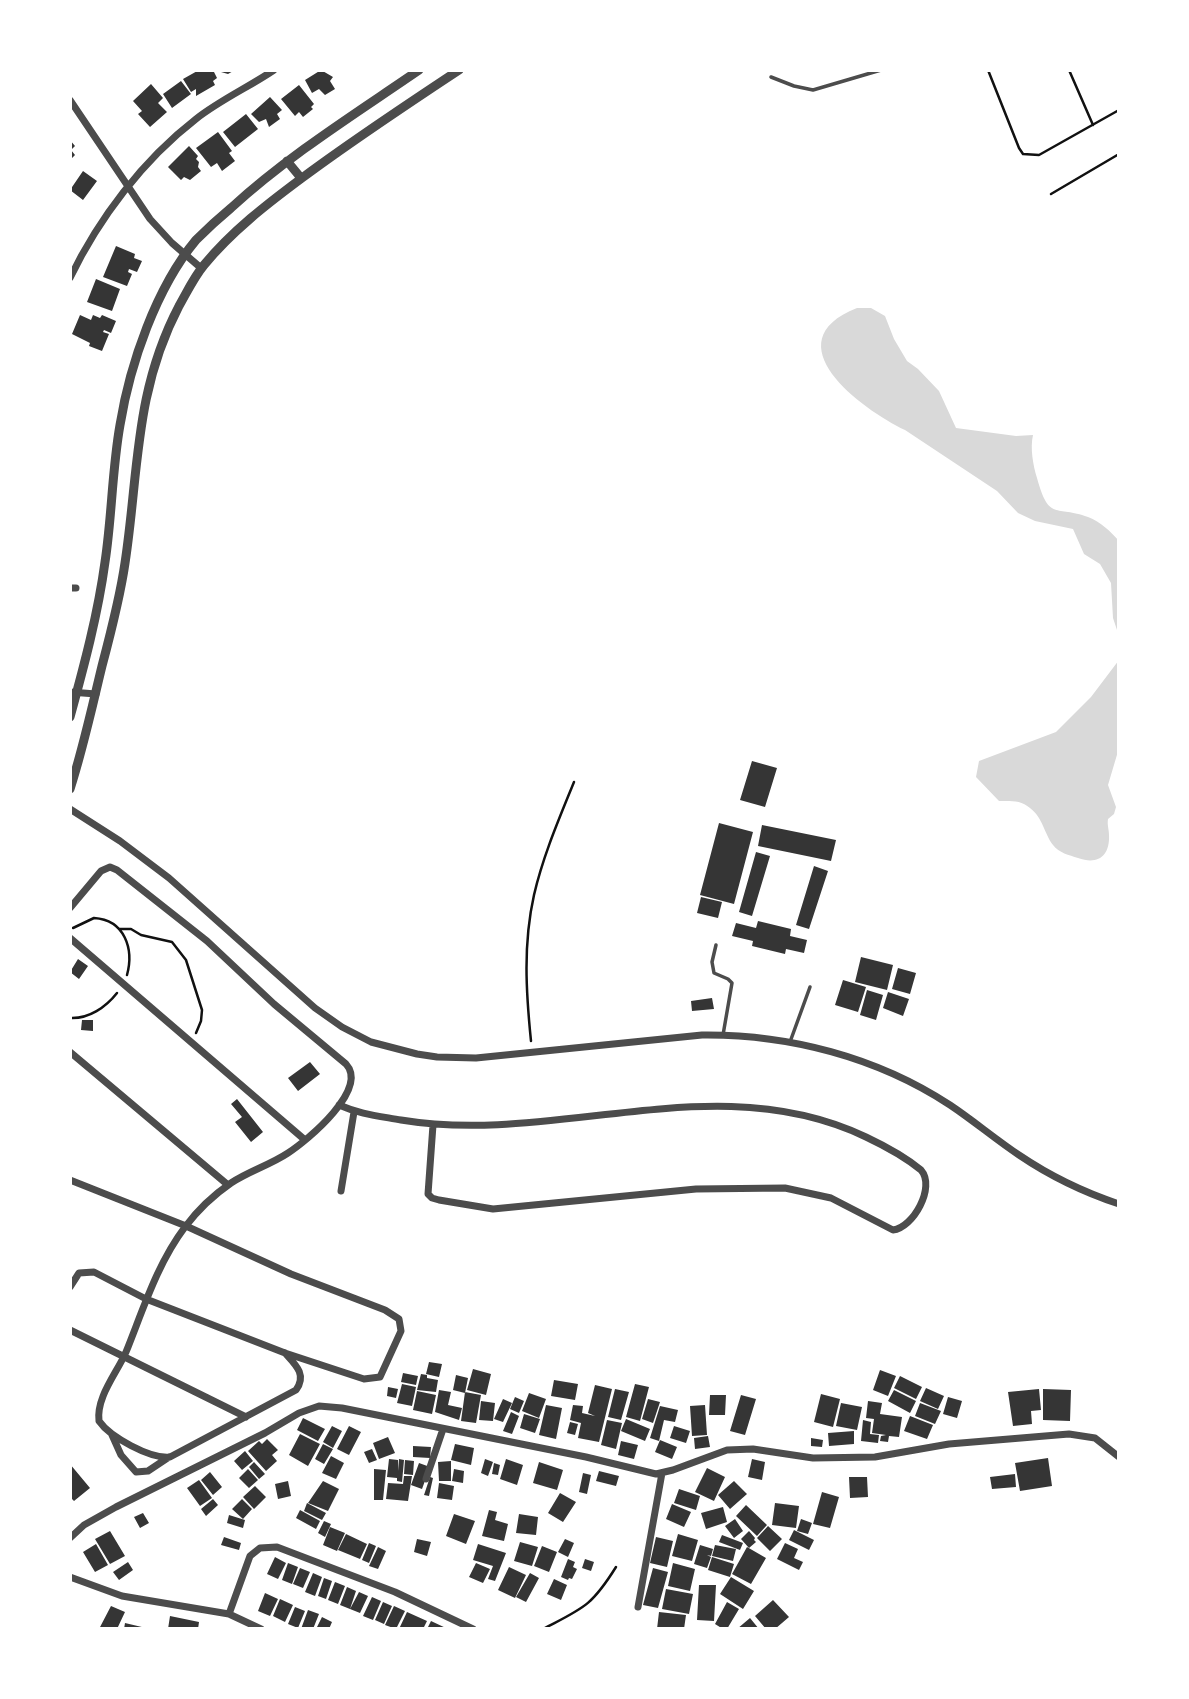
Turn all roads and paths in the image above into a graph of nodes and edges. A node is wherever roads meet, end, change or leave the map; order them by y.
1 (274, 70) edge
2 (419, 70) edge
3 (459, 70) edge
4 (881, 70) edge
5 (988, 70) edge
6 (1069, 70) edge
7 (771, 78) dead end
8 (70, 100) edge
9 (1119, 110) edge
10 (1093, 125) junction
11 (1119, 154) edge
12 (286, 161) junction
13 (301, 178) junction
14 (128, 189) junction
15 (1051, 194) dead end
16 (185, 255) junction
17 (201, 268) junction
18 (70, 278) edge
19 (73, 692) edge
20 (96, 694) junction
21 (70, 717) edge
22 (574, 782) dead end
23 (70, 789) edge
24 (70, 809) edge
25 (70, 908) edge
26 (120, 929) junction
27 (70, 930) edge
28 (70, 938) edge
29 (716, 945) dead end
30 (124, 984) junction
31 (810, 987) dead end
32 (70, 1018) edge
33 (723, 1035) junction
34 (790, 1042) junction
35 (192, 1043) junction
36 (70, 1052) edge
37 (532, 1052) junction
38 (339, 1105) junction
39 (354, 1112) junction
40 (433, 1125) junction
41 (305, 1140) junction
42 (70, 1180) edge
43 (228, 1185) junction
44 (341, 1191) dead end
45 (1119, 1204) edge
46 (186, 1226) junction
47 (70, 1287) edge
48 (146, 1299) junction
49 (70, 1330) edge
50 (285, 1353) junction
51 (124, 1356) junction
52 (246, 1416) junction
53 (443, 1429) junction
54 (112, 1434) junction
55 (170, 1457) junction
56 (1119, 1457) edge
57 (662, 1473) junction
58 (426, 1479) dead end
59 (70, 1538) edge
60 (615, 1567) dead end
61 (70, 1577) edge
62 (638, 1607) dead end
63 (229, 1614) junction
64 (261, 1629) edge
65 (473, 1629) edge
66 (544, 1629) edge

1 - 14 street
2 - 12 street
3 - 13 street
4 - 7 lane
5 - 10 path
6 - 10 path
8 - 14 street
9 - 10 path
11 - 15 path
12 - 13 street
12 - 16 street
13 - 17 street
14 - 16 street
14 - 18 street
16 - 17 street
16 - 19 street
17 - 20 street
19 - 20 street
19 - 21 street
20 - 23 street
22 - 37 path
24 - 37 street
25 - 38 street
26 - 27 path
26 - 30 path
26 - 35 path
28 - 30 street
29 - 33 lane
30 - 32 path
30 - 35 street
31 - 34 lane
33 - 34 street
33 - 37 street
34 - 45 street
35 - 41 street
36 - 43 street
38 - 39 street
38 - 41 street
39 - 40 street
39 - 44 street
40 - 40 street
41 - 43 street
42 - 46 street
43 - 46 street
46 - 48 street
46 - 50 street
47 - 48 street
48 - 50 street
48 - 51 street
49 - 51 street
50 - 52 street
51 - 52 street
51 - 54 street
52 - 55 street
53 - 57 street
53 - 58 street
53 - 59 street
54 - 55 street
54 - 55 street
56 - 57 street
57 - 62 street
60 - 66 path
61 - 63 street
63 - 64 street
63 - 65 street

